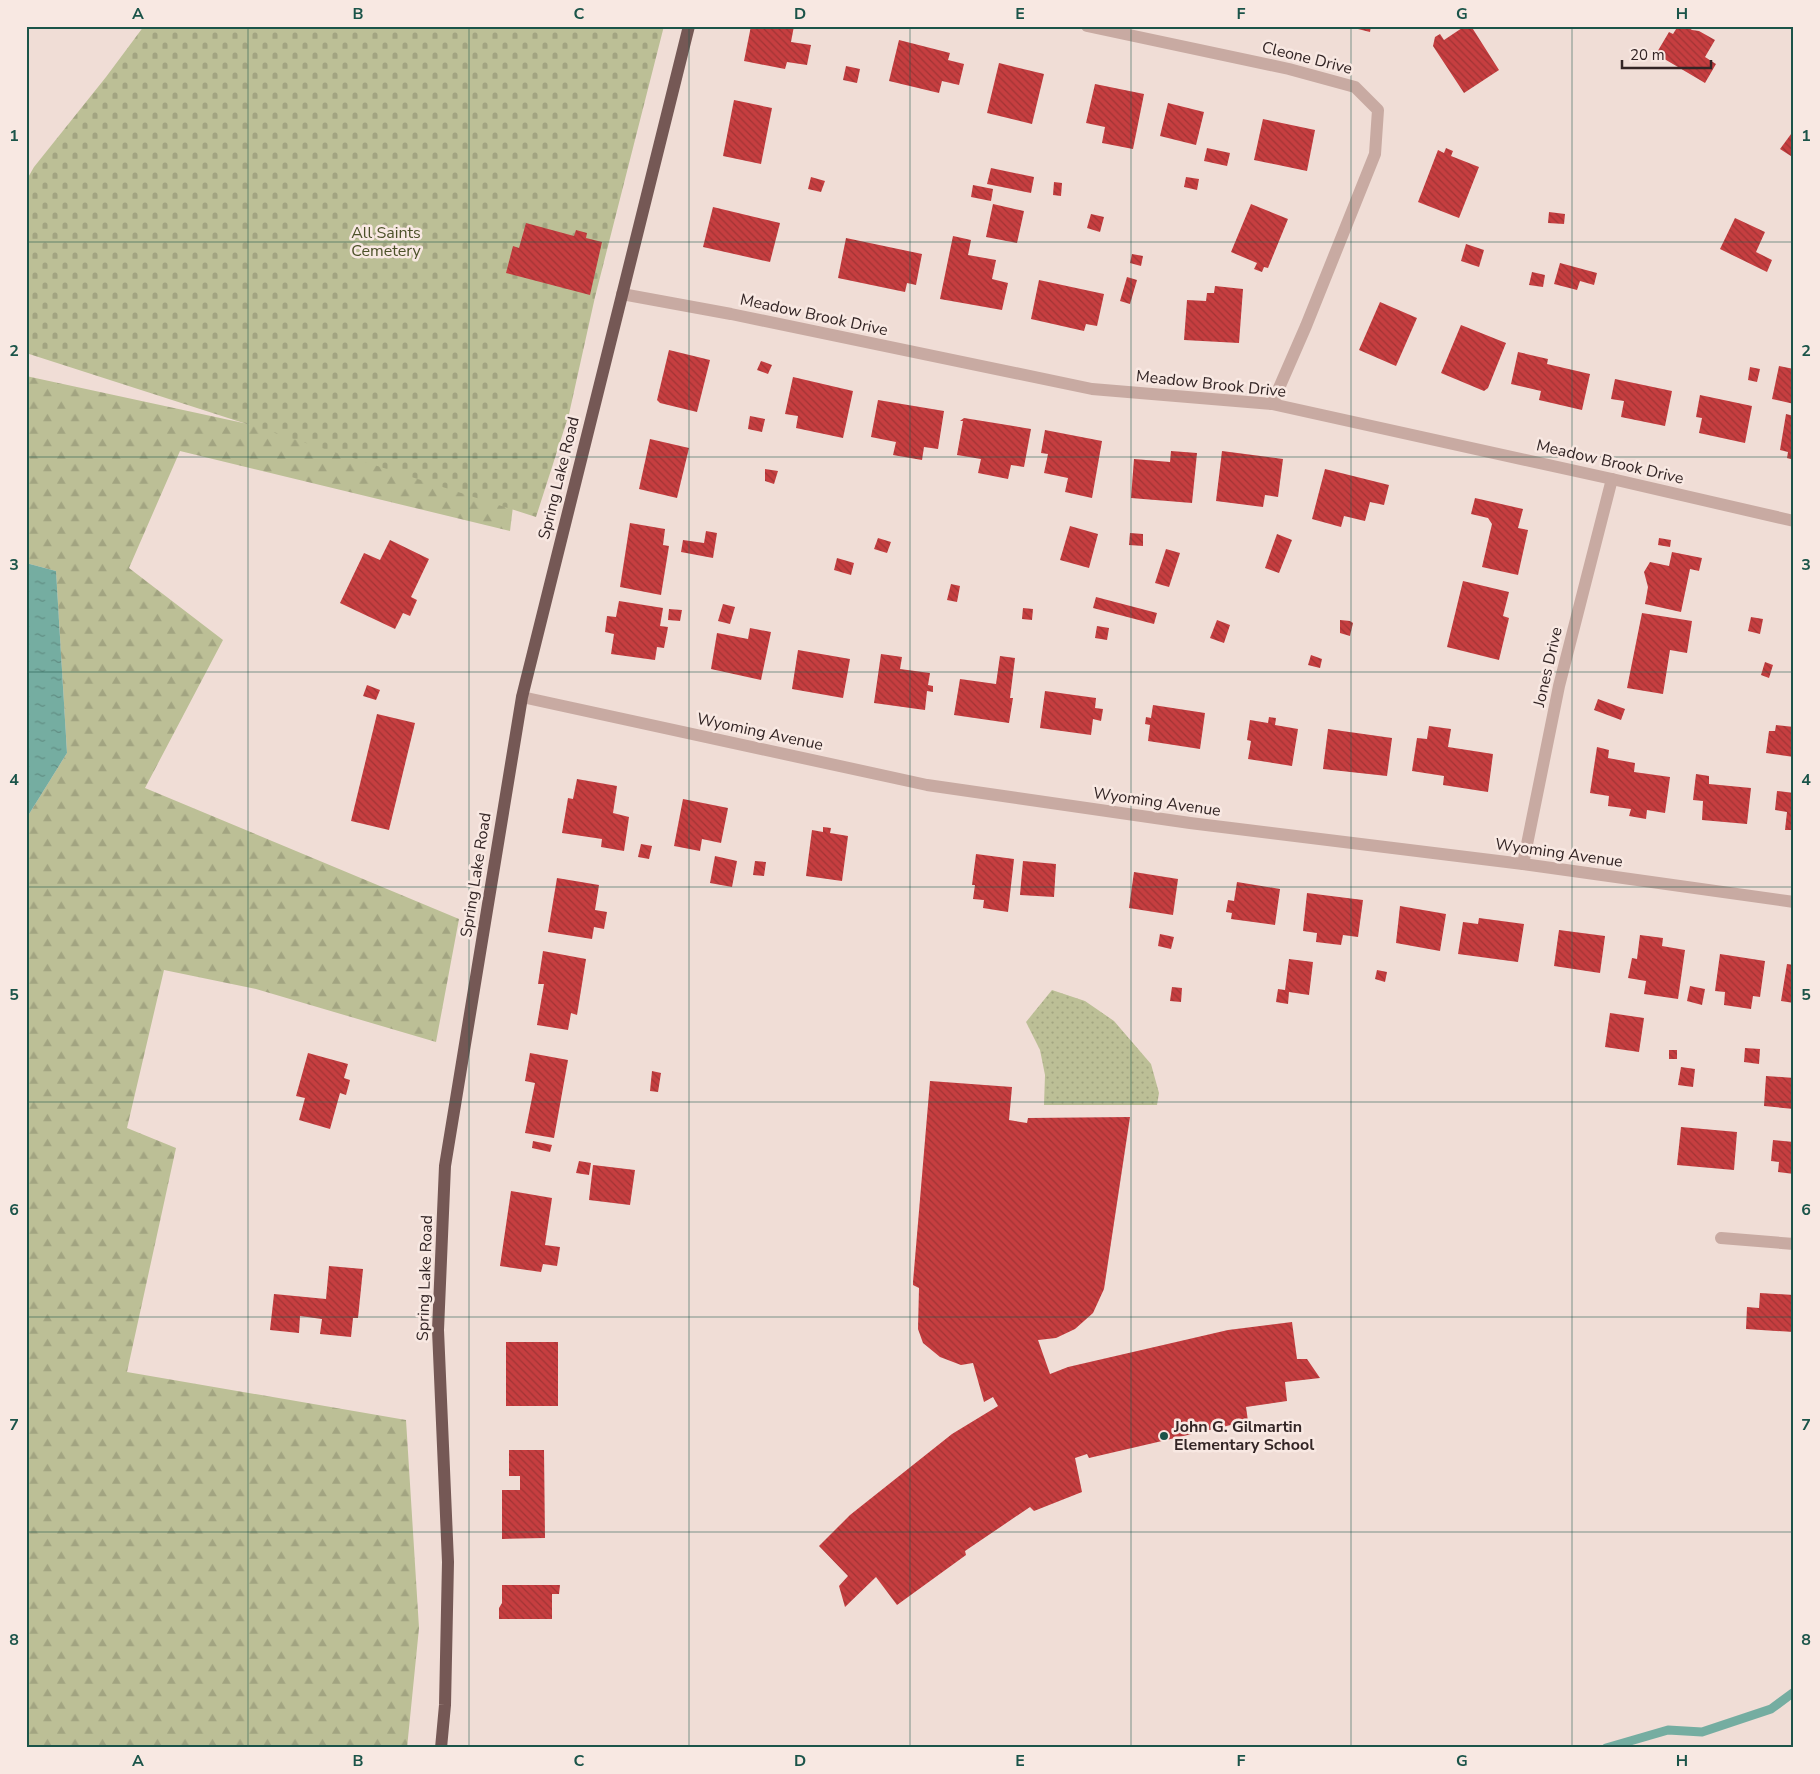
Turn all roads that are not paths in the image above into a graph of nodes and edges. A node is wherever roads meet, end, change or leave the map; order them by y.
1 (689, 26) edge
2 (1087, 26) edge
3 (622, 294) junction
4 (1272, 404) junction
5 (1612, 479) junction
6 (1794, 521) edge
7 (522, 696) junction
8 (1523, 864) junction
9 (1794, 902) edge
10 (1721, 1238) dead end
11 (1794, 1244) edge
12 (441, 1748) edge

1 - 3 main road, Spring Lake Road
2 - 4 street, Cleone Drive
3 - 4 street, Meadow Brook Drive
3 - 7 main road, Spring Lake Road
4 - 5 street, Meadow Brook Drive
5 - 6 street, Meadow Brook Drive
5 - 8 street, Jones Drive
7 - 8 street, Wyoming Avenue
7 - 12 main road, Spring Lake Road
8 - 9 street, Wyoming Avenue
10 - 11 street

